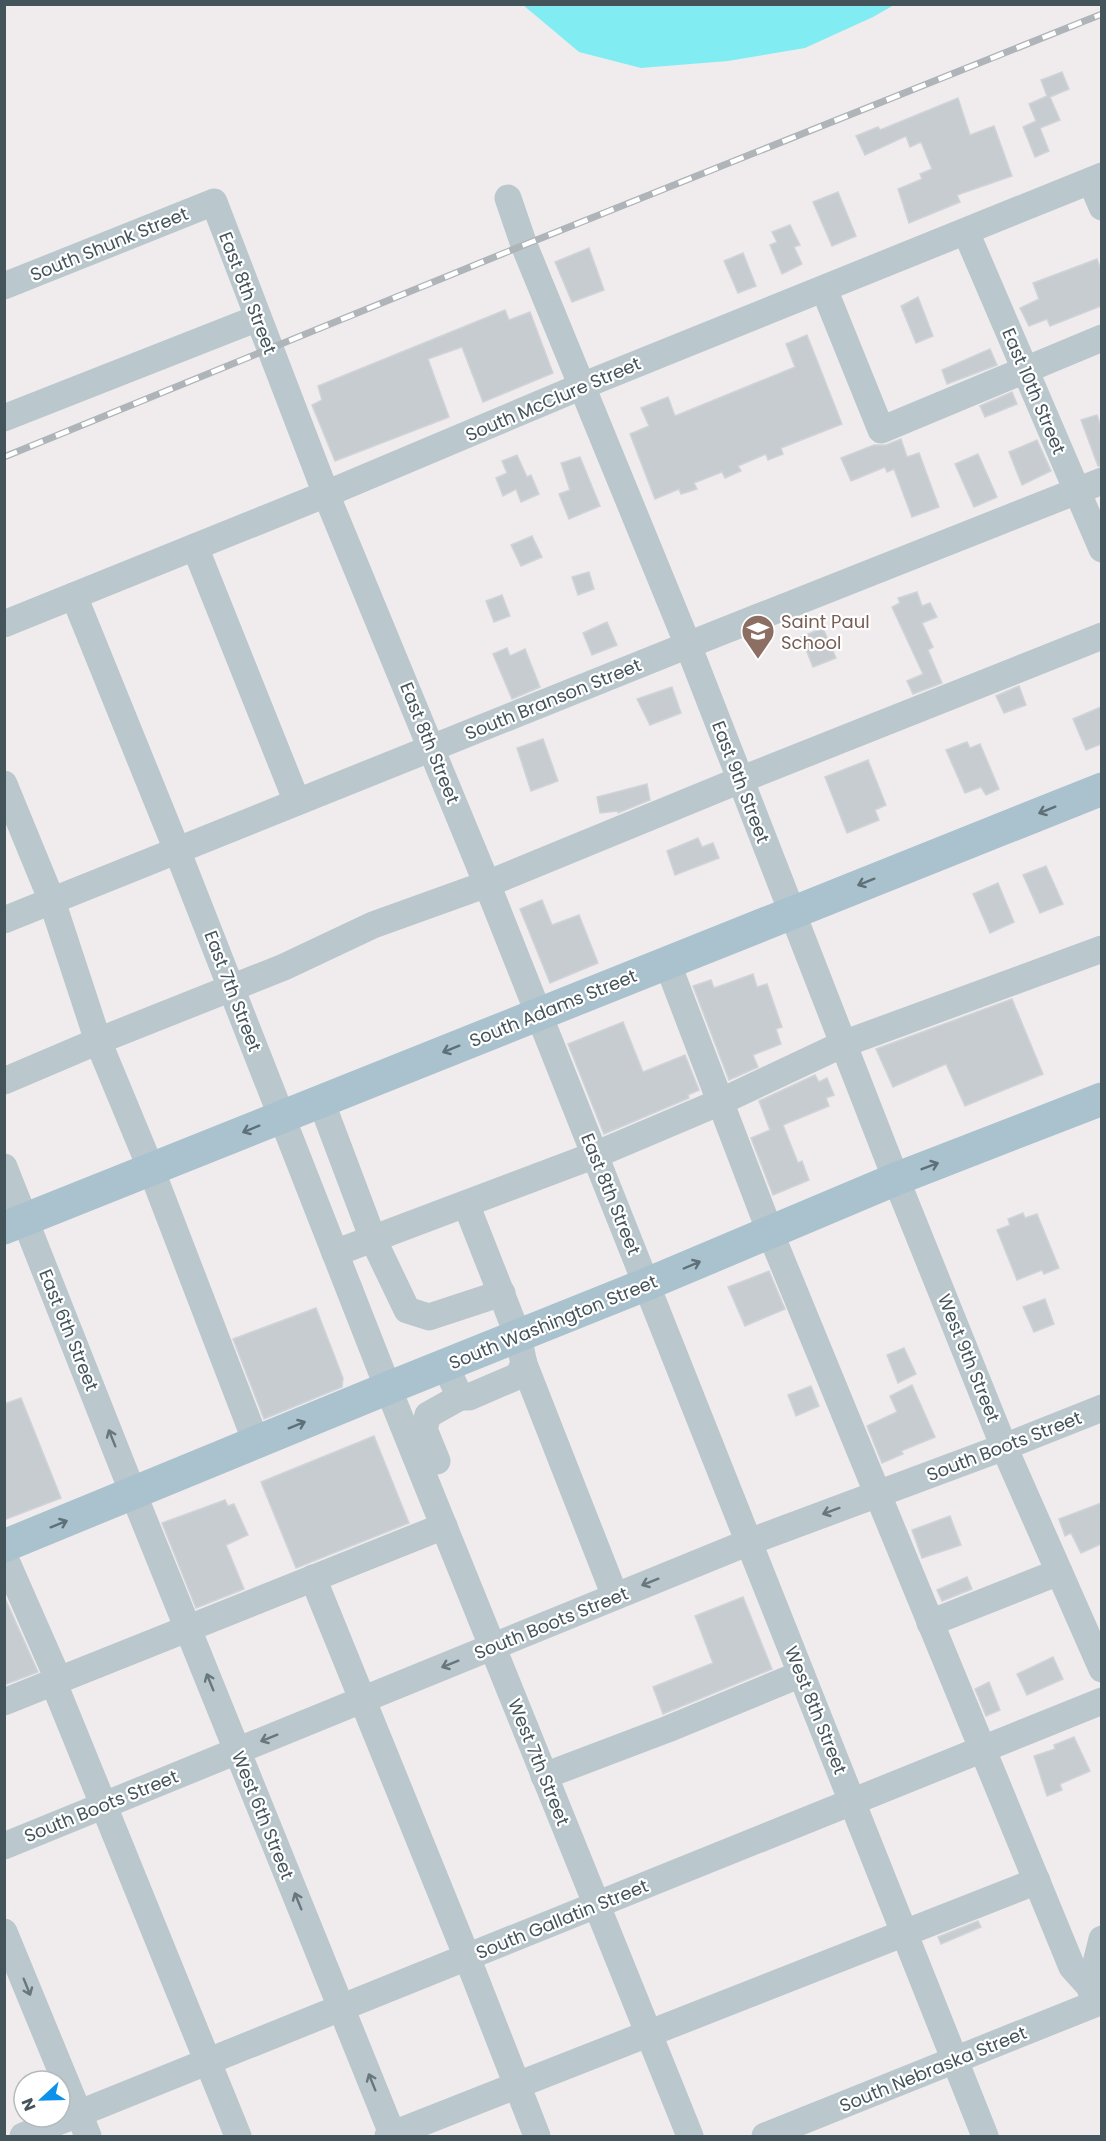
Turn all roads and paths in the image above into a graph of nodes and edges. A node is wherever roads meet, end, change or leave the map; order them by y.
1 (1096, 179) edge
2 (508, 198) dead end
3 (214, 202) joint
4 (1101, 207) edge
5 (966, 232) junction
6 (4, 286) edge
7 (824, 289) junction
8 (258, 318) junction
9 (1101, 338) edge
10 (1025, 370) junction
11 (582, 386) junction
12 (4, 418) edge
13 (1101, 481) edge
14 (1077, 491) junction
15 (326, 494) junction
16 (195, 547) junction
17 (1101, 549) edge
18 (74, 596) junction
19 (4, 624) edge
20 (1101, 636) edge
21 (688, 645) junction
22 (432, 748) junction
23 (740, 780) junction
24 (4, 784) edge
25 (1101, 789) edge
26 (297, 802) junction
27 (177, 850) junction
28 (487, 884) junction
29 (52, 901) junction
30 (792, 912) junction
31 (4, 920) edge
32 (1101, 949) edge
33 (667, 962) junction
34 (231, 988) junction
35 (538, 1014) junction
36 (98, 1041) junction
37 (843, 1044) junction
38 (4, 1081) edge
39 (1101, 1099) edge
40 (321, 1101) junction
41 (720, 1102) junction
42 (282, 1117) junction
43 (595, 1155) junction
44 (4, 1167) edge
45 (151, 1169) junction
46 (896, 1179) junction
47 (466, 1204) junction
48 (15, 1224) edge
49 (770, 1232) junction
50 (373, 1239) junction
51 (335, 1253) junction
52 (647, 1284) junction
53 (501, 1293) junction
54 (521, 1350) junction
55 (445, 1365) junction
56 (388, 1388) junction
57 (460, 1397) junction
58 (1101, 1408) edge
59 (256, 1442) junction
60 (1004, 1447) junction
61 (440, 1468) dead end
62 (133, 1493) junction
63 (877, 1494) junction
64 (444, 1526) junction
65 (749, 1542) junction
66 (4, 1546) edge
67 (4, 1556) edge
68 (1059, 1572) junction
69 (313, 1578) junction
70 (615, 1596) junction
71 (930, 1623) junction
72 (188, 1627) junction
73 (492, 1647) junction
74 (1101, 1669) edge
75 (801, 1674) junction
76 (56, 1680) junction
77 (361, 1700) junction
78 (1101, 1701) edge
79 (4, 1702) edge
80 (982, 1749) junction
81 (238, 1751) junction
82 (544, 1776) junction
83 (852, 1801) junction
84 (104, 1805) junction
85 (4, 1846) edge
86 (1037, 1881) junction
87 (597, 1905) junction
88 (4, 1932) edge
89 (904, 1932) junction
90 (1101, 1939) edge
91 (467, 1957) junction
92 (1095, 1997) edge
93 (342, 2008) junction
94 (648, 2034) junction
95 (955, 2061) junction
96 (208, 2062) junction
97 (517, 2086) junction
98 (83, 2125) edge
99 (23, 2136) edge
100 (238, 2136) edge
101 (391, 2136) edge
102 (537, 2136) edge
103 (690, 2136) edge
104 (765, 2136) edge
105 (986, 2136) edge

1 - 4 street
1 - 5 street, South McClure Street
2 - 11 street, East 9th Street
3 - 6 street, South Shunk Street
3 - 8 street, East 8th Street
5 - 7 street, South McClure Street
5 - 10 street, East 10th Street
7 - 10 street
7 - 11 street, South McClure Street
8 - 12 street
8 - 15 street, East 8th Street
9 - 10 street
10 - 14 street, East 10th Street
11 - 15 street, South McClure Street
11 - 21 street, East 9th Street
13 - 14 street, South Branson Street
14 - 17 street, East 10th Street
14 - 21 street, South Branson Street
15 - 16 street, South McClure Street
15 - 22 street, East 8th Street
16 - 18 street, South McClure Street
16 - 26 street
18 - 19 street, South McClure Street
18 - 27 street, East 7th Street
20 - 23 street
21 - 22 street, South Branson Street
21 - 23 street, East 9th Street
22 - 26 street, South Branson Street
22 - 28 street, East 8th Street
23 - 28 street
23 - 30 street, East 9th Street
24 - 29 street
25 -> 30 main road, South Adams Street
26 - 27 street, South Branson Street
27 - 29 street, South Branson Street
27 - 34 street, East 7th Street
28 - 34 street
28 - 35 street, East 8th Street
29 - 31 street, South Branson Street
29 - 36 street
30 - 33 main road, South Adams Street
30 - 37 street, East 9th Street
32 - 37 street
33 - 35 main road, South Adams Street
33 - 41 street
34 - 36 street
34 - 42 street, East 7th Street
35 -> 40 main road, South Adams Street
35 - 43 street, East 8th Street
36 - 38 street
36 - 45 street
37 - 41 street
37 - 46 street, East 9th Street
46 -> 39 main road, South Washington Street
40 - 42 main road, South Adams Street
40 - 50 street
41 - 43 street
41 - 49 street
42 -> 45 main road, South Adams Street
42 - 51 street, East 7th Street
43 - 47 street
43 - 52 street, East 8th Street
44 - 48 street, East 6th Street
45 - 48 main road, South Adams Street
45 - 59 street
46 - 49 main road, South Washington Street
46 - 60 street, West 9th Street
47 - 50 street
47 - 53 street
62 -> 48 street, East 6th Street
52 -> 49 main road, South Washington Street
49 - 63 street
50 - 51 street
50 - 53 street
51 - 56 street, East 7th Street
52 - 54 main road, South Washington Street
52 - 65 street, West 8th Street
53 - 54 street
54 - 55 main road, South Washington Street
54 - 57 street
54 - 70 street
55 - 56 main road, South Washington Street
55 - 57 street
59 -> 56 main road, South Washington Street
56 - 64 street, West 7th Street
57 - 61 street
58 - 60 street, South Boots Street
59 - 62 main road, South Washington Street
60 - 63 street, South Boots Street
60 - 68 street, West 9th Street
66 -> 62 main road, South Washington Street
62 - 72 street, West 6th Street
63 -> 65 street, South Boots Street
63 - 71 street
64 - 69 street
64 - 73 street, West 7th Street
65 -> 70 street, South Boots Street
65 - 75 street, West 8th Street
67 - 76 street
68 - 71 street
68 - 74 street, West 9th Street
69 - 72 street
69 - 77 street
70 - 73 street, South Boots Street
71 - 80 street
72 - 76 street
81 -> 72 street, West 6th Street
73 -> 77 street, South Boots Street
73 - 82 street, West 7th Street
75 - 82 street
75 - 83 street, West 8th Street
76 - 79 street
76 - 84 street
77 -> 81 street, South Boots Street
77 - 91 street
78 - 80 street, South Gallatin Street
80 - 83 street, South Gallatin Street
80 - 86 street
81 - 84 street, South Boots Street
93 -> 81 street, West 6th Street
82 - 87 street, West 7th Street
83 - 87 street, South Gallatin Street
83 - 89 street, West 8th Street
84 - 85 street, South Boots Street
84 - 96 street
86 - 89 street
86 - 92 street
87 - 91 street, South Gallatin Street
87 - 94 street, West 7th Street
88 -> 98 street
89 - 94 street
89 - 95 street, West 8th Street
90 - 92 street
91 - 93 street, South Gallatin Street
91 - 97 street
92 - 95 street, South Nebraska Street
93 - 96 street, South Gallatin Street
101 -> 93 street, West 6th Street
94 - 97 street
94 - 103 street, West 7th Street
95 - 104 street, South Nebraska Street
95 - 105 street, West 8th Street
96 - 98 street, South Gallatin Street
96 - 100 street
97 - 101 street
97 - 102 street
98 - 99 street, South Gallatin Street

